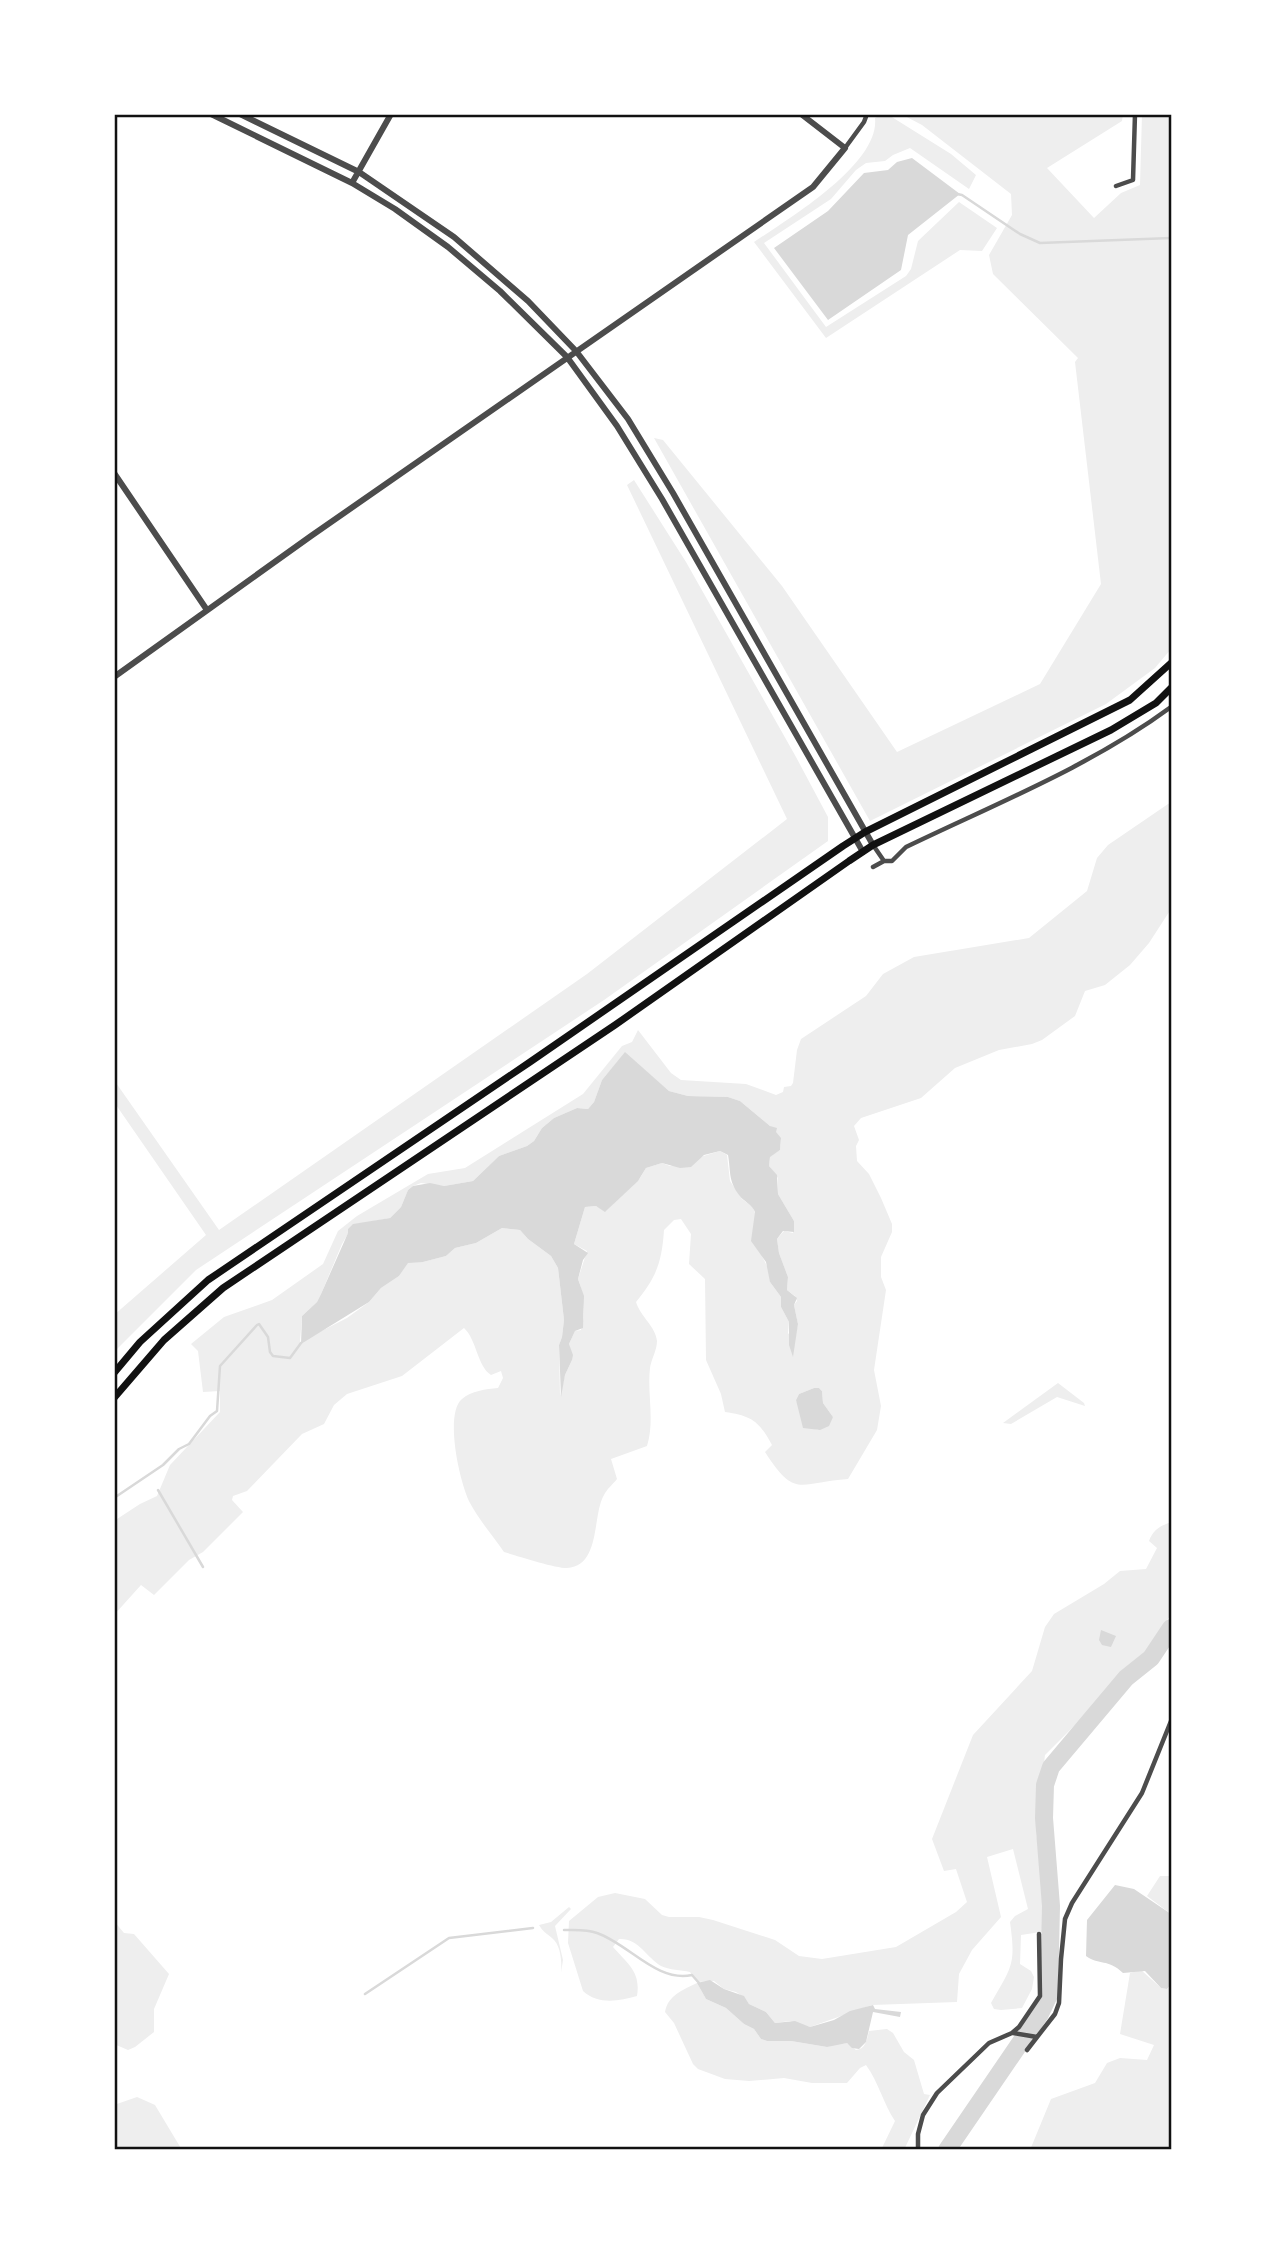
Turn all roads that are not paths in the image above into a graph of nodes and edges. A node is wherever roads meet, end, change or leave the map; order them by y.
1 (211, 114) edge
2 (240, 114) edge
3 (391, 114) edge
4 (802, 114) edge
5 (867, 114) edge
6 (1135, 114) edge
7 (845, 148) junction
8 (359, 172) junction
9 (352, 183) junction
10 (1116, 186) dead end
11 (576, 351) junction
12 (567, 357) junction
13 (114, 473) edge
14 (207, 610) junction
15 (1171, 663) edge
16 (114, 677) edge
17 (1171, 688) edge
18 (1171, 707) edge
19 (865, 832) junction
20 (855, 838) junction
21 (873, 845) junction
22 (863, 852) junction
23 (884, 861) junction
24 (873, 867) dead end
25 (114, 1373) edge
26 (114, 1398) edge
27 (1171, 1721) edge
28 (1040, 1934) dead end
29 (1012, 2033) junction
30 (1037, 2037) junction
31 (1027, 2050) dead end
32 (918, 2150) edge

1 - 9 street
2 - 8 street
3 - 8 street
4 - 7 street
5 - 7 street
6 - 10 street
7 - 11 street
8 - 9 street
8 - 11 street
9 - 12 street
11 - 12 street
11 - 19 street
12 - 14 street
12 - 20 street
13 - 14 street
14 - 16 street
15 - 19 main road
17 - 21 main road
18 - 23 street
19 - 20 main road
19 - 21 street
20 - 22 street
20 - 25 main road
21 - 22 main road
21 - 23 street
22 - 26 main road
23 - 24 street
27 - 30 street
28 - 29 street
29 - 30 street
29 - 32 street
30 - 31 street

